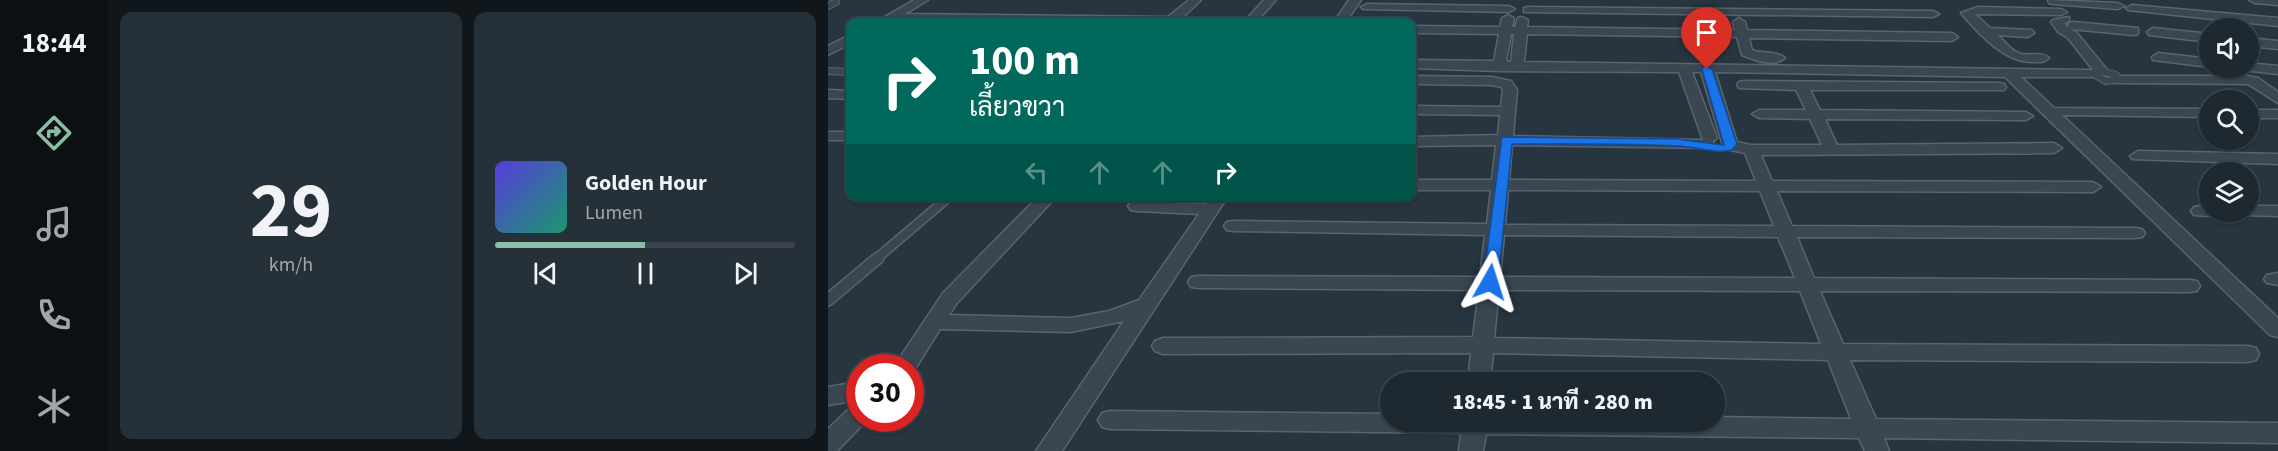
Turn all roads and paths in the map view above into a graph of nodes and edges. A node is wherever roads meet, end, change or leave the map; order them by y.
1 (922, 0) edge
2 (1195, 0) edge
3 (1270, 0) edge
4 (1355, 0) edge
5 (1729, 0) edge
6 (2180, 0) edge
7 (2255, 0) edge
8 (2052, 1) edge
9 (2278, 2) edge
10 (836, 3) dead end
11 (828, 6) edge
12 (2118, 6) dead end
13 (1367, 7) dead end
14 (1418, 8) junction
15 (1520, 8) edge
16 (2132, 8) dead end
17 (1735, 12) junction
18 (1933, 14) dead end
19 (2194, 14) junction
20 (890, 18) edge
21 (1176, 18) edge
22 (1254, 18) edge
23 (1343, 18) edge
24 (1413, 18) edge
25 (2199, 19) edge
26 (2278, 22) edge
27 (2068, 23) junction
28 (1416, 29) edge
29 (1504, 30) junction
30 (1520, 30) junction
31 (1984, 31) junction
32 (2134, 31) dead end
33 (2153, 32) dead end
34 (2028, 33) dead end
35 (1743, 34) junction
36 (1952, 37) dead end
37 (2199, 37) edge
38 (846, 41) edge
39 (2259, 43) edge
40 (2278, 45) edge
41 (828, 52) edge
42 (1416, 53) edge
43 (1462, 53) dead end
44 (846, 54) edge
45 (2158, 57) dead end
46 (2043, 58) dead end
47 (1979, 61) dead end
48 (2199, 62) edge
49 (1416, 64) edge
50 (1499, 66) junction
51 (1517, 67) junction
52 (1684, 68) junction
53 (1707, 69) junction
54 (2278, 70) edge
55 (828, 71) edge
56 (846, 72) edge
57 (2259, 72) edge
58 (2199, 75) edge
59 (2105, 76) junction
60 (2251, 78) edge
61 (2007, 79) junction
62 (1416, 80) edge
63 (1744, 85) dead end
64 (1801, 85) junction
65 (828, 94) edge
66 (846, 94) edge
67 (2278, 99) edge
68 (1416, 110) edge
69 (1509, 111) junction
70 (2059, 111) dead end
71 (2199, 113) edge
72 (1759, 114) dead end
73 (2259, 114) edge
74 (2278, 114) edge
75 (1815, 115) junction
76 (2026, 116) dead end
77 (828, 136) edge
78 (846, 136) edge
79 (1507, 140) junction
80 (1416, 141) edge
81 (1708, 142) junction
82 (1737, 146) junction
83 (2054, 148) dead end
84 (1832, 150) junction
85 (2138, 156) dead end
86 (2278, 159) edge
87 (1416, 185) edge
88 (1501, 186) junction
89 (1766, 186) junction
90 (2093, 187) dead end
91 (944, 201) edge
92 (1044, 201) edge
93 (1216, 203) edge
94 (1137, 206) dead end
95 (2259, 211) edge
96 (2278, 211) edge
97 (1233, 226) dead end
98 (1496, 230) junction
99 (1785, 230) junction
100 (2136, 233) dead end
101 (1198, 282) dead end
102 (1490, 282) junction
103 (1806, 285) junction
104 (2190, 286) dead end
105 (828, 300) edge
106 (1148, 304) junction
107 (934, 322) junction
108 (2278, 330) edge
109 (1483, 345) junction
110 (1163, 346) dead end
111 (1834, 352) junction
112 (913, 354) edge
113 (2248, 354) dead end
114 (1480, 372) edge
115 (846, 393) edge
116 (828, 396) edge
117 (1110, 420) dead end
118 (1380, 422) edge
119 (1725, 426) edge
120 (846, 427) edge
121 (1868, 427) junction
122 (1474, 432) edge
123 (2278, 433) edge
124 (828, 444) edge
125 (1048, 451) edge
126 (1472, 451) edge
127 (1876, 451) edge

1 - 20 street
2 - 21 street
3 - 22 street
4 - 23 street
5 - 17 street
6 - 19 street
7 - 9 street
8 - 12 street
8 - 27 street
10 - 11 lane
13 - 14 street
14 - 15 street
14 - 24 street
15 - 17 street
15 - 29 street
15 - 30 street
16 - 19 street
17 - 18 street
17 - 35 street
19 - 25 street
19 - 26 street
27 - 31 street
27 - 32 street
27 - 59 street
28 - 29 street
29 - 30 street
29 - 50 street
30 - 35 street
30 - 51 street
31 - 34 street
31 - 46 street
33 - 37 street
35 - 36 street
35 - 47 street
38 - 41 street
39 - 40 street
41 - 44 street
42 - 43 street
45 - 48 street
49 - 50 street
50 - 51 street
51 - 52 street
52 - 53 street
52 - 81 street
53 - 61 street
53 - 82 street
54 - 57 street
55 - 56 lane
58 - 59 street
59 - 61 street
60 - 67 street
61 - 64 street
61 - 108 street
62 - 69 street
63 - 64 street
64 - 75 street
65 - 66 street
68 - 69 street
69 - 79 street
70 - 71 street
72 - 75 street
73 - 74 street
75 - 76 street
75 - 84 street
77 - 78 lane
79 - 80 street
79 - 81 street
79 - 88 street
81 - 82 street
82 - 84 street
82 - 89 street
83 - 84 street
85 - 86 street
87 - 88 street
88 - 89 street
88 - 98 street
89 - 90 street
89 - 99 street
91 - 105 lane
92 - 107 street
93 - 94 street
93 - 106 street
95 - 96 street
97 - 98 street
98 - 99 street
98 - 102 street
99 - 100 street
99 - 103 street
101 - 102 street
102 - 103 street
102 - 109 street
103 - 104 street
103 - 111 street
106 - 107 street
106 - 125 street
107 - 112 street
109 - 110 street
109 - 111 street
109 - 114 street
111 - 113 street
111 - 121 street
115 - 116 street
117 - 118 street
119 - 121 street
120 - 124 street
121 - 123 street
121 - 127 street
122 - 126 street

